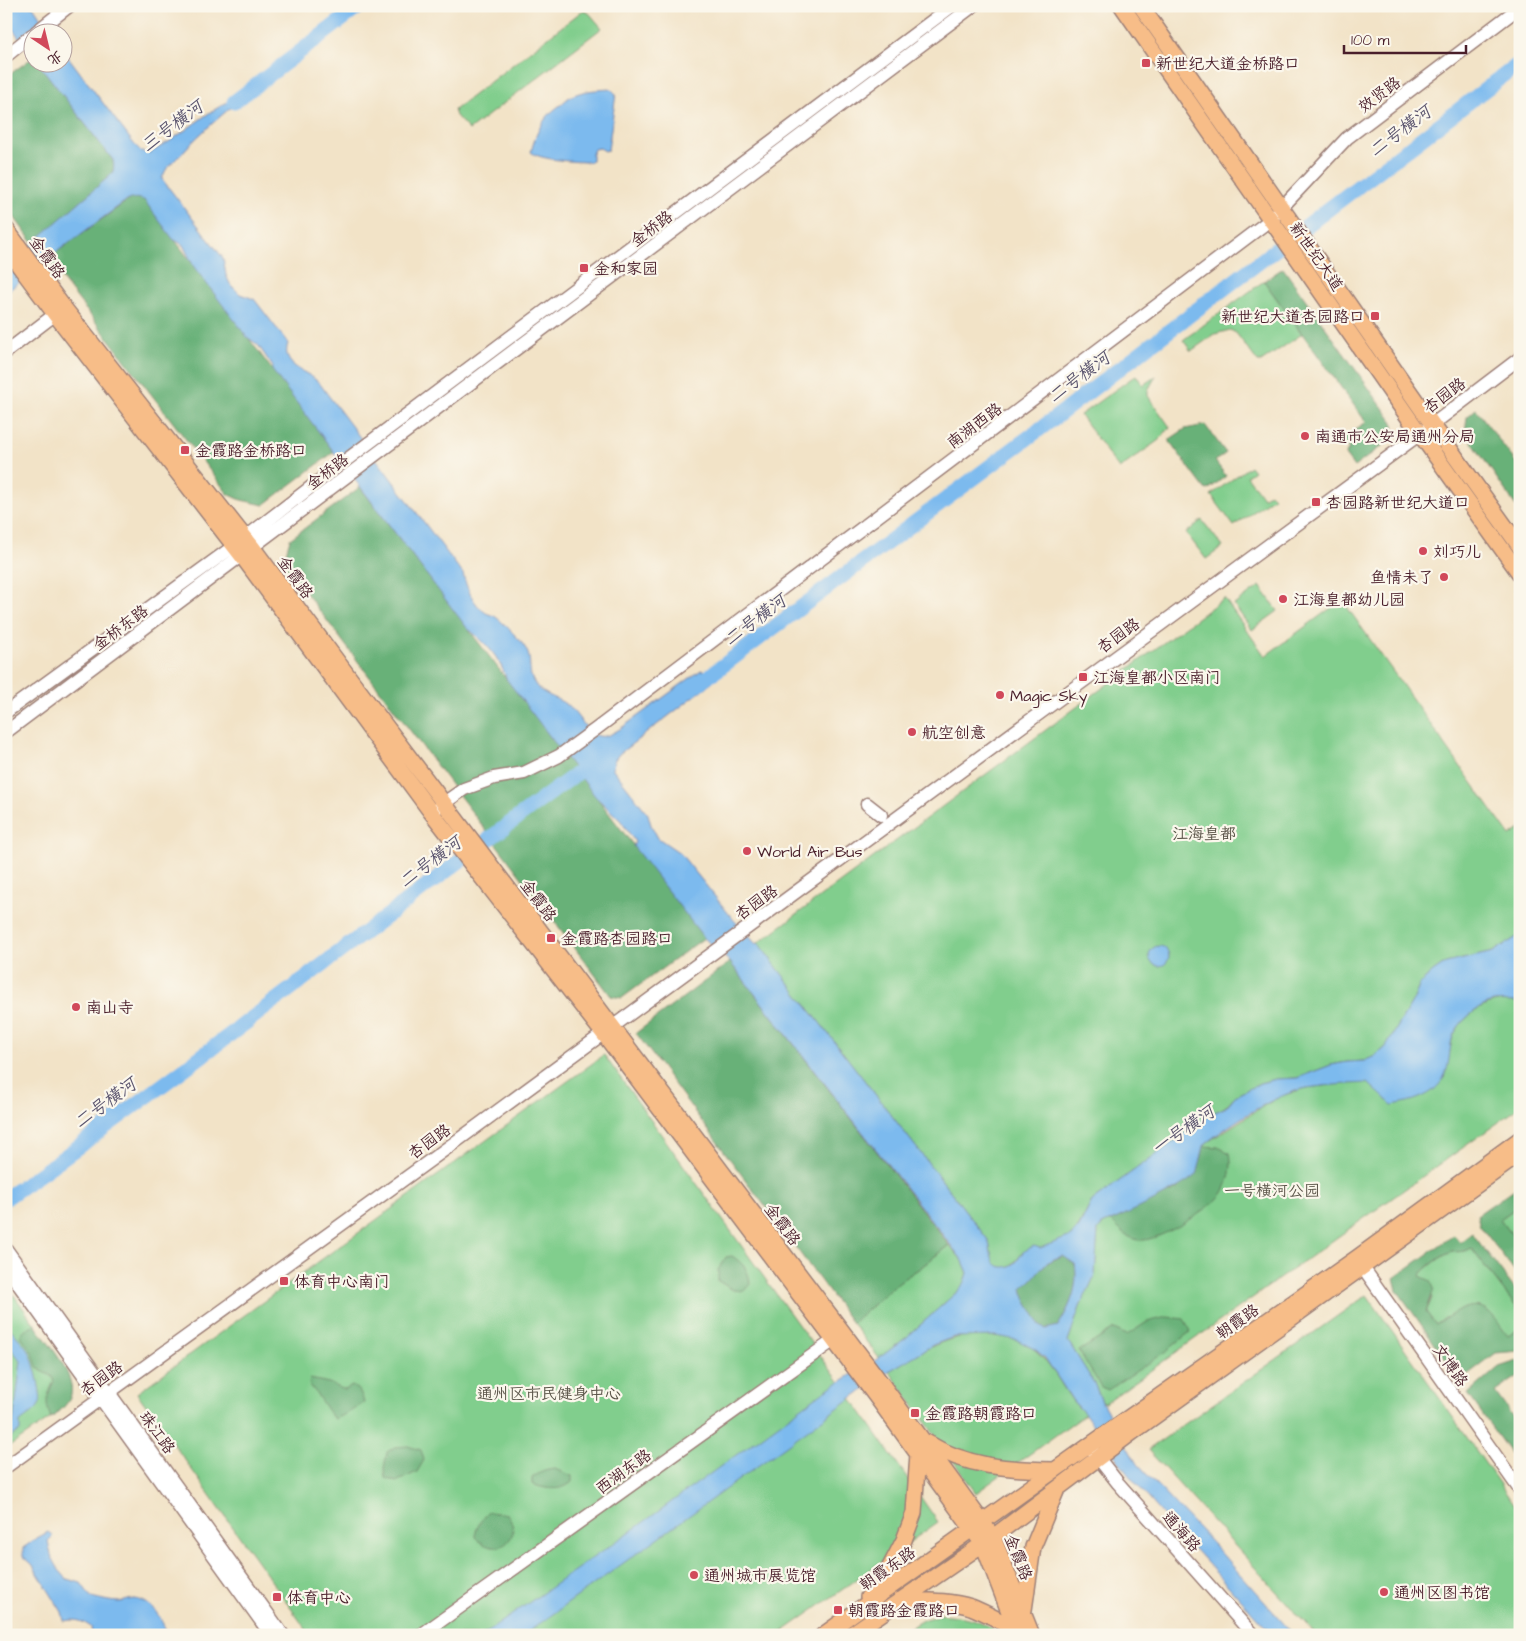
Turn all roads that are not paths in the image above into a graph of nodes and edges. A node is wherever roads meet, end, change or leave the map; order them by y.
1 (69, 6) edge
2 (952, 6) edge
3 (973, 6) edge
4 (1122, 6) edge
5 (1141, 6) edge
6 (1520, 8) edge
7 (49, 22) edge
8 (22, 43) edge
9 (6, 56) edge
10 (1282, 208) junction
11 (1270, 220) junction
12 (6, 229) edge
13 (11, 248) edge
14 (60, 311) junction
15 (6, 352) edge
16 (1520, 358) edge
17 (1432, 424) junction
18 (1420, 434) junction
19 (243, 547) junction
20 (1520, 547) edge
21 (1520, 574) edge
22 (6, 712) edge
23 (6, 732) edge
24 (444, 803) junction
25 (867, 804) dead end
26 (431, 812) junction
27 (881, 815) dead end
28 (460, 837) junction
29 (608, 1030) junction
30 (1520, 1139) edge
31 (1520, 1154) edge
32 (6, 1249) edge
33 (1360, 1262) junction
34 (6, 1267) edge
35 (839, 1337) junction
36 (855, 1358) junction
37 (105, 1395) junction
38 (920, 1446) junction
39 (1097, 1449) junction
40 (7, 1467) edge
41 (1055, 1470) junction
42 (1058, 1488) junction
43 (1520, 1490) edge
44 (977, 1525) junction
45 (988, 1540) junction
46 (900, 1600) junction
47 (859, 1609) junction
48 (1024, 1614) junction
49 (1017, 1632) edge
50 (271, 1635) edge
51 (284, 1635) edge
52 (421, 1635) edge
53 (823, 1635) edge
54 (850, 1635) edge
55 (1032, 1635) edge
56 (1253, 1635) edge

1 - 7 street
2 - 19 street, 金桥路
3 - 19 street, 金桥路
4 - 11 main road, 新世纪大道
5 - 10 main road, 新世纪大道
6 - 10 street, 效贤路
8 - 9 street
10 - 11 street, 效贤路
10 - 17 main road, 新世纪大道
11 - 18 main road, 新世纪大道
11 - 24 street, 南湖西路
12 - 13 main road, 金霞路
13 - 14 main road, 金霞路
14 - 15 street
14 - 19 main road, 金霞路
16 - 17 street, 杏园路
17 - 18 street, 杏园路
17 - 20 main road, 新世纪大道
18 - 21 main road, 新世纪大道
18 - 29 street, 杏园路
19 - 22 street, 金桥东路
19 - 23 street, 金桥东路
19 - 24 main road, 金霞路
19 - 26 main road, 金霞路
24 - 26 street, 南湖西路
24 - 28 main road, 金霞路
25 - 27 street
26 - 28 main road, 金霞路
28 - 29 main road, 金霞路
29 - 35 main road, 金霞路
29 - 37 street, 杏园路
30 - 33 main road, 朝霞路
31 - 33 main road, 朝霞路
32 - 37 street, 珠江路
33 - 39 main road, 朝霞路
33 - 43 street, 文博路
34 - 37 street, 珠江路
35 - 36 main road, 金霞路
35 - 52 street, 西湖东路
36 - 38 main road, 金霞路
36 - 38 main road, 金霞路
37 - 40 street, 杏园路
37 - 50 street, 珠江路
37 - 51 street, 珠江路
38 - 41 main road
38 - 44 main road, 金霞路
38 - 47 main road
39 - 41 main road, 朝霞路
39 - 42 main road, 朝霞路
39 - 56 street, 通海路
41 - 44 main road, 朝霞路
42 - 45 main road, 朝霞路
42 - 48 main road
44 - 45 main road, 金霞路
44 - 47 main road, 朝霞东路
45 - 46 main road, 朝霞东路
45 - 48 main road, 金霞路
45 - 49 main road, 金霞路
46 - 49 main road
46 - 54 main road, 朝霞东路
47 - 53 main road, 朝霞东路
48 - 55 main road, 金霞路

